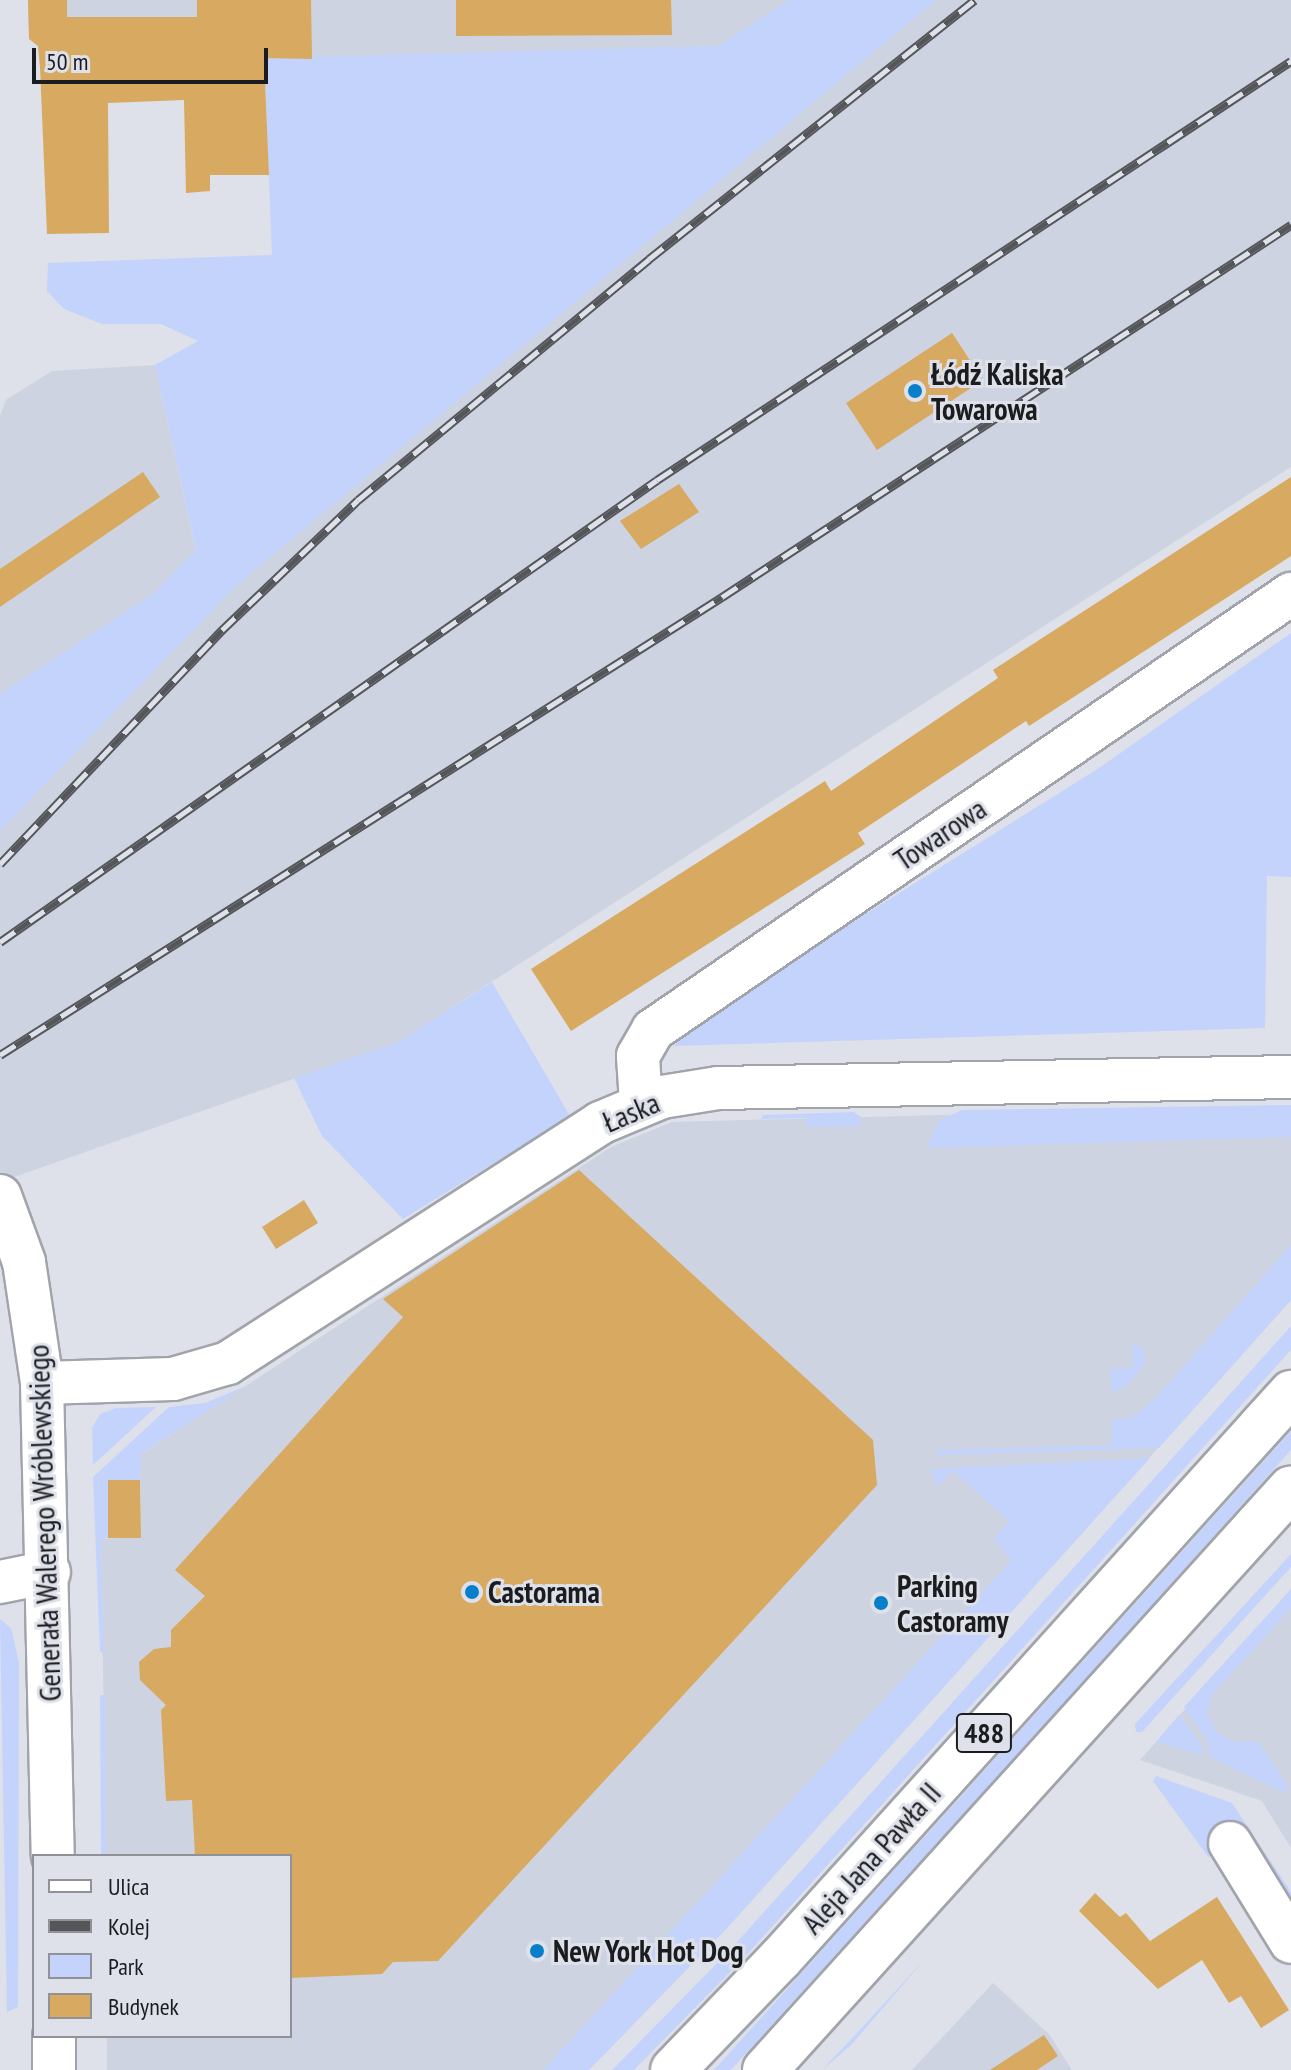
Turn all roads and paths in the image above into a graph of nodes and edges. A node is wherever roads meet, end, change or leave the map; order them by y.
1 (1291, 594) edge
2 (1291, 1077) edge
3 (641, 1103) junction
4 (0, 1196) edge
5 (42, 1383) junction
6 (1291, 1393) edge
7 (1291, 1488) edge
8 (49, 1572) junction
9 (0, 1582) edge
10 (1230, 1843) dead end
11 (53, 1854) edge
12 (1291, 1942) edge
13 (54, 2038) edge
14 (54, 2070) edge
15 (673, 2070) edge
16 (765, 2070) edge

1 - 3 street, Towarowa
2 - 3 street, Łaska
3 - 5 street, Łaska
4 - 5 street, Generała Walerego Wróblewskiego
5 - 8 street, Generała Walerego Wróblewskiego
6 - 15 main road, Aleja Jana Pawła II / 488
7 - 16 main road, 488
8 - 9 street
8 - 11 street, Generała Walerego Wróblewskiego
10 - 12 street
13 - 14 street

